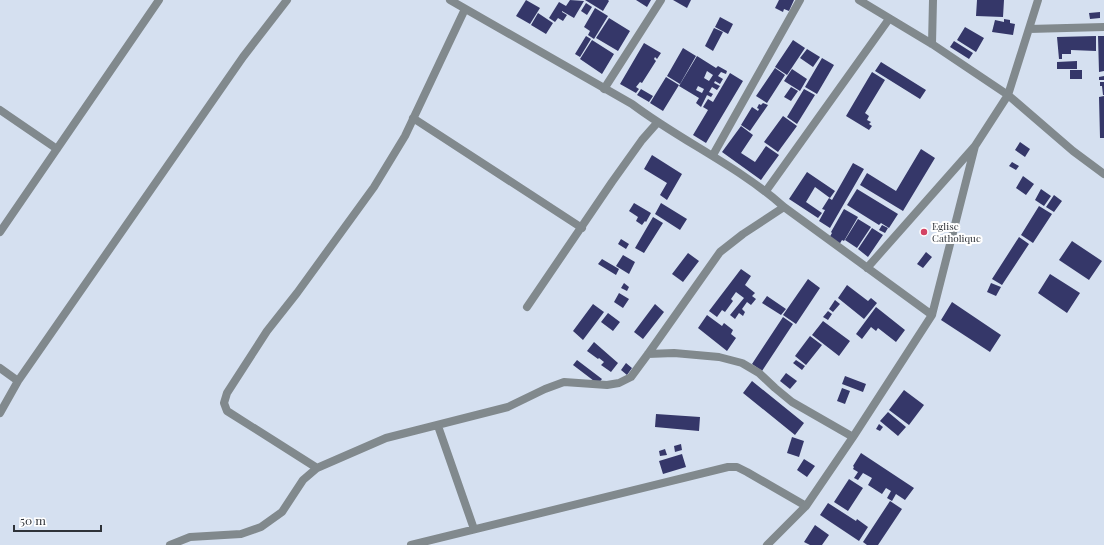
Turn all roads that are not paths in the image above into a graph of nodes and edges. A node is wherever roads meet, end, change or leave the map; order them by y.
1 (159, 0) edge
2 (288, 0) edge
3 (450, 0) edge
4 (662, 0) edge
5 (800, 0) edge
6 (859, 0) edge
7 (932, 0) edge
8 (1038, 0) edge
9 (465, 9) junction
10 (889, 19) junction
11 (1104, 27) edge
12 (1029, 29) junction
13 (932, 44) junction
14 (604, 89) junction
15 (1008, 95) junction
16 (0, 110) edge
17 (413, 118) junction
18 (657, 123) junction
19 (975, 146) junction
20 (57, 149) junction
21 (713, 155) junction
22 (1104, 174) edge
23 (766, 191) junction
24 (784, 206) junction
25 (582, 228) junction
26 (0, 232) edge
27 (867, 268) junction
28 (527, 306) dead end
29 (932, 315) junction
30 (648, 354) junction
31 (0, 368) edge
32 (18, 381) junction
33 (0, 413) edge
34 (438, 426) junction
35 (853, 437) junction
36 (317, 468) junction
37 (806, 506) junction
38 (474, 530) junction
39 (170, 545) edge
40 (411, 545) edge
41 (768, 545) edge

1 - 20 street
2 - 32 street
3 - 9 street
4 - 14 street
5 - 21 street
6 - 10 street
7 - 13 street
8 - 12 street
9 - 14 street
9 - 17 street
10 - 13 street
10 - 23 street
11 - 12 street
12 - 15 street
13 - 15 street
14 - 18 street
15 - 19 street
15 - 22 street
16 - 20 street
17 - 25 street
17 - 36 street
18 - 21 street
18 - 25 street
19 - 27 street
19 - 29 street
20 - 26 street
21 - 23 street
23 - 24 street
24 - 27 street
24 - 30 street
25 - 28 street
27 - 29 street
29 - 35 street
30 - 34 street
30 - 35 street
31 - 32 street
32 - 33 street
34 - 36 street
34 - 38 street
35 - 37 street
36 - 39 street
37 - 38 street
37 - 41 street
38 - 40 street

